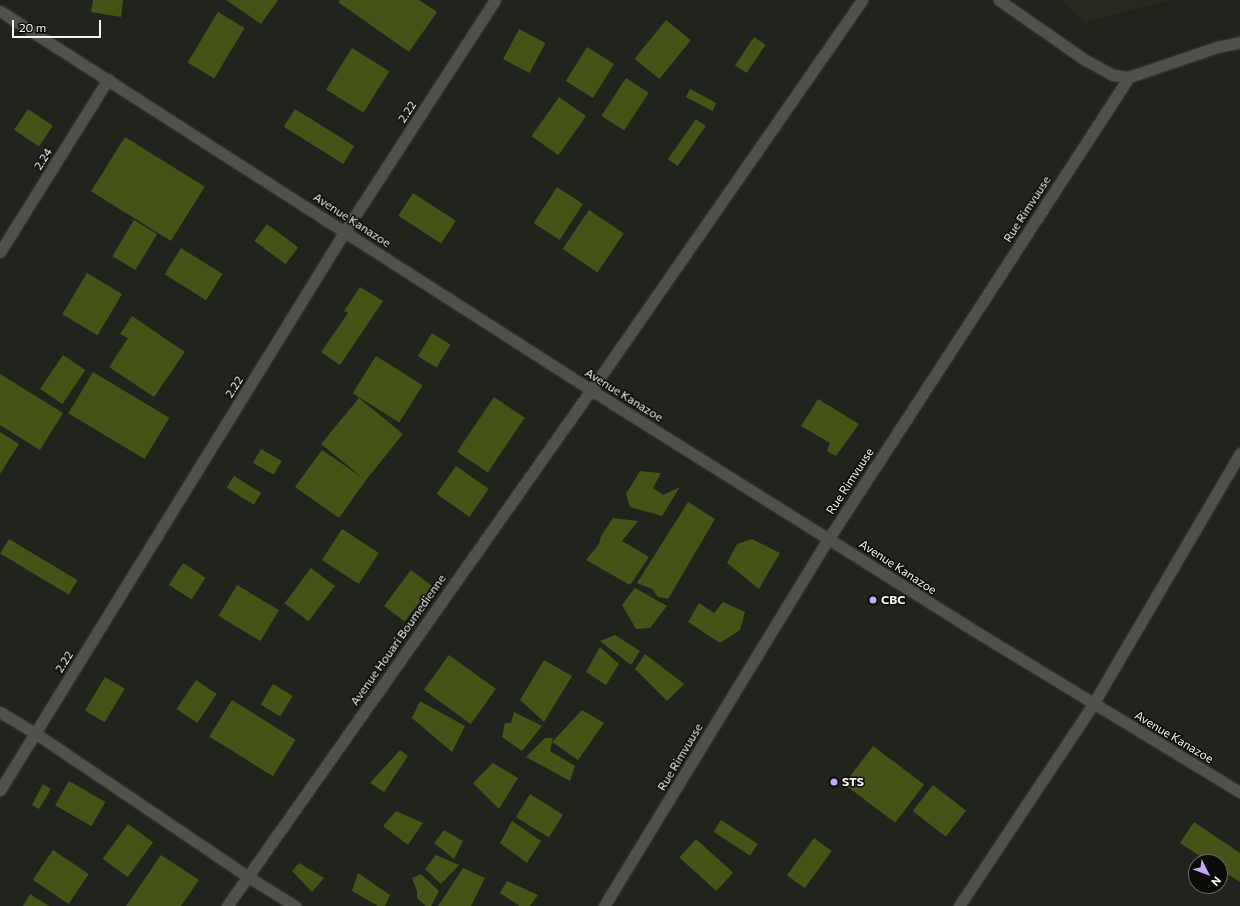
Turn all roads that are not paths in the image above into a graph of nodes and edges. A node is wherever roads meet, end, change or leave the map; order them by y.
1 (495, 0) edge
2 (862, 0) edge
3 (998, 0) edge
4 (0, 11) edge
5 (1240, 42) edge
6 (1129, 77) junction
7 (108, 79) junction
8 (345, 231) junction
9 (0, 252) edge
10 (591, 390) junction
11 (1240, 453) edge
12 (829, 538) junction
13 (1093, 704) junction
14 (0, 712) edge
15 (35, 733) junction
16 (0, 790) edge
17 (1240, 792) edge
18 (247, 876) junction
19 (227, 906) edge
20 (295, 906) edge
21 (604, 906) edge
22 (959, 906) edge

1 - 8 street, 2.22
2 - 10 street, Avenue Houari Boumedienne
3 - 6 street
4 - 7 street, Avenue Kanazoe
5 - 6 street
6 - 12 street, Rue Rimvuuse
7 - 8 street, Avenue Kanazoe
7 - 9 street, 2.24
8 - 10 street, Avenue Kanazoe
8 - 15 street, 2.22
10 - 12 street, Avenue Kanazoe
10 - 18 street, Avenue Houari Boumedienne
11 - 13 street
12 - 13 street, Avenue Kanazoe
12 - 21 street, Rue Rimvuuse
13 - 17 street, Avenue Kanazoe
13 - 22 street
14 - 15 street
15 - 16 street, 2.22
15 - 18 street
18 - 19 street, Avenue Houari Boumedienne
18 - 20 street

